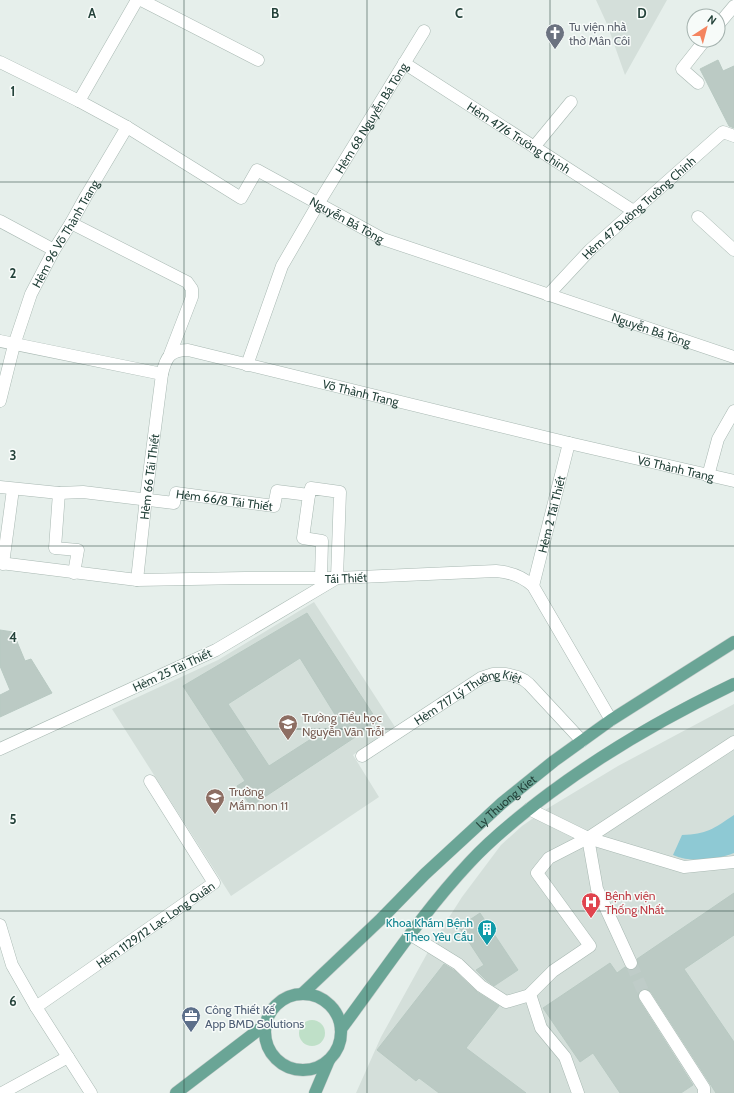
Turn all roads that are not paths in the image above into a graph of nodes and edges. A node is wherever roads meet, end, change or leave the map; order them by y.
1 (137, 0) edge
2 (141, 0) edge
3 (734, 6) edge
4 (726, 16) edge
5 (424, 31) dead end
6 (699, 48) edge
7 (258, 60) dead end
8 (0, 62) edge
9 (404, 63) junction
10 (698, 83) dead end
11 (79, 101) junction
12 (570, 102) dead end
13 (127, 127) junction
14 (734, 136) edge
15 (534, 147) junction
16 (318, 204) junction
17 (635, 212) junction
18 (698, 217) dead end
19 (0, 221) edge
20 (72, 223) junction
21 (54, 250) junction
22 (734, 250) edge
23 (548, 295) junction
24 (0, 341) edge
25 (14, 345) junction
26 (170, 354) junction
27 (734, 357) edge
28 (247, 365) junction
29 (162, 374) junction
30 (0, 401) edge
31 (734, 411) edge
32 (569, 443) junction
33 (708, 476) junction
34 (734, 481) edge
35 (0, 487) edge
36 (13, 489) junction
37 (59, 493) junction
38 (309, 496) junction
39 (146, 498) junction
40 (2, 563) edge
41 (74, 573) junction
42 (321, 578) junction
43 (337, 578) junction
44 (138, 580) junction
45 (533, 586) junction
46 (734, 642) edge
47 (734, 684) edge
48 (611, 720) junction
49 (582, 741) junction
50 (734, 742) edge
51 (0, 749) edge
52 (362, 756) dead end
53 (150, 781) dead end
54 (529, 809) junction
55 (588, 838) junction
56 (734, 862) edge
57 (0, 925) edge
58 (411, 935) junction
59 (631, 963) tunnel mouth
60 (303, 993) junction
61 (530, 995) junction
62 (644, 996) tunnel mouth
63 (36, 1007) junction
64 (265, 1025) junction
65 (341, 1029) junction
66 (68, 1058) junction
67 (329, 1060) junction
68 (2, 1093) edge
69 (91, 1093) edge
70 (176, 1093) edge
71 (315, 1093) edge
72 (578, 1093) edge
73 (704, 1093) edge

1 - 11 street
2 - 7 street
3 - 4 street
5 - 9 street, Hẻm 68 Nguyễn Bá Tòng
6 - 10 street
8 - 11 street, Nguyễn Bá Tòng
9 - 15 street, Hẻm 47/6 Trường Chinh
9 - 16 street, Hẻm 68 Nguyễn Bá Tòng
11 - 13 street, Nguyễn Bá Tòng
12 - 15 street
13 - 16 street, Nguyễn Bá Tòng
13 - 20 street, Hẻm 96 Võ Thành Trang
14 - 17 street, Hẻm 47 Đường Trường Chinh
15 - 17 street, Hẻm 47/6 Trường Chinh
16 - 23 street, Nguyễn Bá Tòng
16 - 28 street, Hẻm 68 Nguyễn Bá Tòng
17 - 23 street, Hẻm 47 Đường Trường Chinh
18 - 22 street
19 - 21 street
20 - 21 street, Hẻm 96 Võ Thành Trang
20 - 26 street
21 - 25 street, Hẻm 96 Võ Thành Trang
23 - 27 street, Nguyễn Bá Tòng
24 - 25 street
25 - 29 street
25 - 30 street, Hẻm 96 Võ Thành Trang
26 - 28 street, Võ Thành Trang
26 - 29 street
28 - 32 street, Võ Thành Trang
29 - 39 street, Hẻm 66 Tái Thiết
31 - 33 street
32 - 33 street, Võ Thành Trang
32 - 45 street, Hẻm 2 Tái Thiết
33 - 34 street, Võ Thành Trang
35 - 36 street
36 - 37 street
36 - 40 street
37 - 39 street
37 - 41 street
38 - 39 street, Hẻm 66/8 Tái Thiết
38 - 42 street
38 - 43 street
39 - 44 street, Hẻm 66 Tái Thiết
40 - 41 street, Tái Thiết
41 - 44 street, Tái Thiết
42 - 43 street, Tái Thiết
42 - 44 street, Tái Thiết
43 - 45 street, Tái Thiết
43 - 51 street, Hẻm 25 Tài Thiết
45 - 48 street, Tái Thiết
46 - 48 main road, Ly Thuong Kiet
47 - 54 main road, Ly Thuong Kiet
48 - 49 main road, Ly Thuong Kiet
49 - 52 street, Hẻm 717 Lý Thường Kiệt
49 - 60 main road, Ly Thuong Kiet
50 - 55 street
53 - 63 street, Hẻm 1129/12 Lạc Long Quân
54 - 55 street
54 - 58 main road, Ly Thuong Kiet
55 - 56 street
55 - 59 street
55 - 61 street
57 - 63 street
58 - 61 street
58 - 65 main road, Ly Thuong Kiet
60 - 64 main road
60 - 65 main road
61 - 72 street
62 - 73 street
63 - 66 street
64 - 67 main road
64 - 70 main road
65 - 67 main road
66 - 68 street
66 - 69 street
67 - 71 main road

